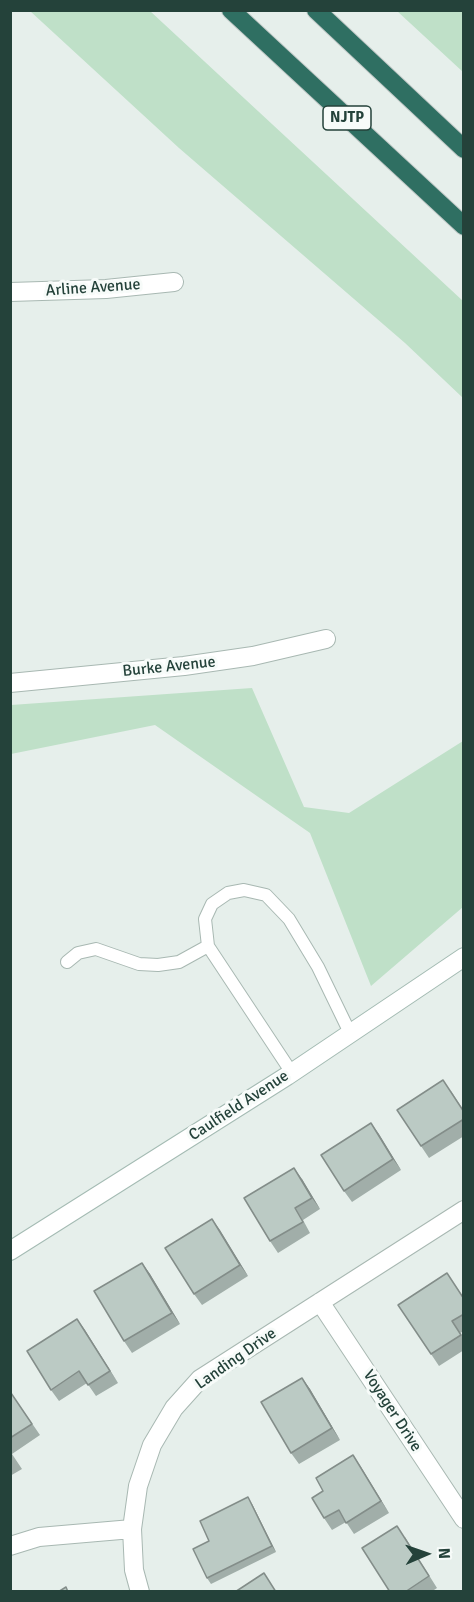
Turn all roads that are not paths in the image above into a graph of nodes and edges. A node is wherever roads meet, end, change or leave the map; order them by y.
1 (231, 10) edge
2 (316, 10) edge
3 (464, 149) edge
4 (464, 226) edge
5 (174, 282) dead end
6 (10, 292) edge
7 (326, 639) dead end
8 (10, 683) edge
9 (208, 946) junction
10 (464, 957) edge
11 (67, 962) dead end
12 (350, 1033) junction
13 (291, 1073) junction
14 (464, 1210) edge
15 (10, 1251) edge
16 (320, 1302) junction
17 (464, 1519) edge
18 (132, 1529) junction
19 (10, 1546) edge
20 (140, 1592) edge

1 - 4 highway, NJTP
2 - 3 highway
5 - 6 street, Arline Avenue
7 - 8 street, Burke Avenue
9 - 11 lane
9 - 12 lane
9 - 13 lane
10 - 12 street, Caulfield Avenue
12 - 13 street, Caulfield Avenue
13 - 15 street, Caulfield Avenue
14 - 16 street, Landing Drive
16 - 17 street, Voyager Drive
16 - 18 street, Landing Drive
18 - 19 street
18 - 20 street, Landing Drive

